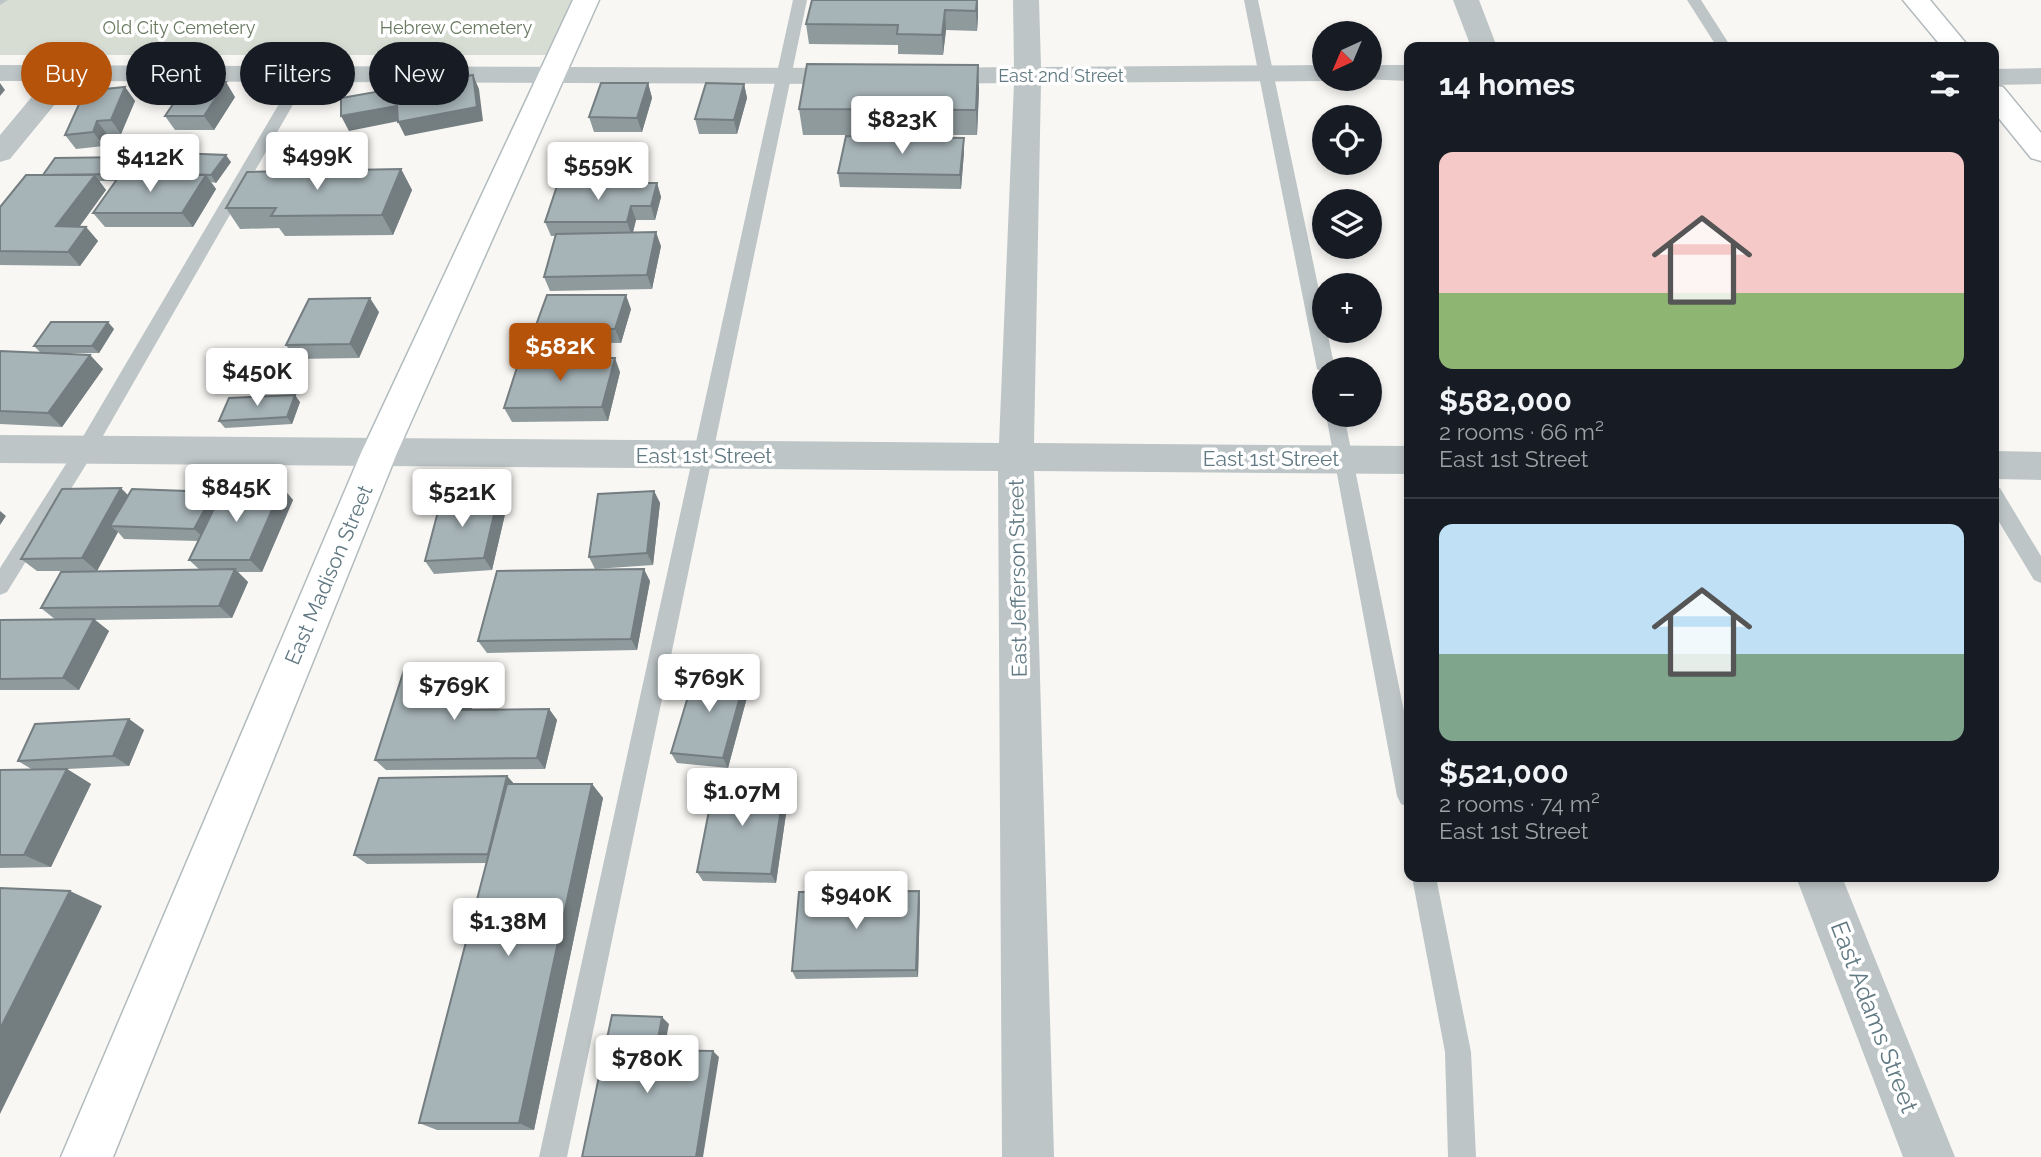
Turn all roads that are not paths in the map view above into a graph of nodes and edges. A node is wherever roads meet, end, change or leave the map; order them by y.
1 (586, 0) edge
2 (800, 0) edge
3 (1026, 0) edge
4 (1251, 0) edge
5 (1466, 0) edge
6 (1695, 0) edge
7 (1916, 0) edge
8 (1482, 42) edge
9 (1721, 42) edge
10 (1951, 42) edge
11 (0, 73) edge
12 (21, 73) edge
13 (1382, 73) edge
14 (1404, 73) edge
15 (112, 74) edge
16 (1266, 74) junction
17 (1312, 74) edge
18 (240, 75) edge
19 (355, 75) edge
20 (554, 75) junction
21 (784, 76) junction
22 (1028, 76) junction
23 (2041, 76) edge
24 (1999, 77) edge
25 (1999, 100) edge
26 (40, 105) edge
27 (286, 105) edge
28 (2041, 152) edge
29 (0, 153) edge
30 (1324, 357) edge
31 (1337, 427) edge
32 (0, 449) edge
33 (85, 450) junction
34 (379, 453) junction
35 (704, 456) junction
36 (1016, 459) junction
37 (1344, 460) junction
38 (1404, 460) edge
39 (1999, 465) edge
40 (2041, 466) edge
41 (1999, 504) edge
42 (2041, 574) edge
43 (0, 586) edge
44 (1404, 770) edge
45 (1425, 882) edge
46 (1821, 882) edge
47 (88, 1157) edge
48 (554, 1157) edge
49 (1028, 1157) edge
50 (1462, 1157) edge
51 (1929, 1157) edge

1 - 20 main road, East Madison Street
2 - 21 lane
3 - 22 street, East Jefferson Street
4 - 16 lane
5 - 8 street
6 - 9 lane
7 - 10 main road
11 - 12 street, East 2nd Street
13 - 14 street
15 - 18 street, East 2nd Street
16 - 17 street, East 2nd Street
16 - 22 street, East 2nd Street
16 - 30 lane
19 - 20 street, East 2nd Street
20 - 21 street, East 2nd Street
20 - 34 main road, East Madison Street
21 - 22 street, East 2nd Street
21 - 35 lane
22 - 36 street, East Jefferson Street
23 - 24 street
25 - 28 main road
26 - 29 street
27 - 33 lane
31 - 37 lane
32 - 33 street, East 1st Street
33 - 34 street, East 1st Street
33 - 43 lane
34 - 35 street, East 1st Street
34 - 47 main road, East Madison Street
35 - 36 street, East 1st Street
35 - 48 lane
36 - 37 street, East 1st Street
36 - 49 street, East Jefferson Street
37 - 38 street, East 1st Street
37 - 44 lane
39 - 40 street
41 - 42 lane
45 - 50 lane
46 - 51 street, East Adams Street

